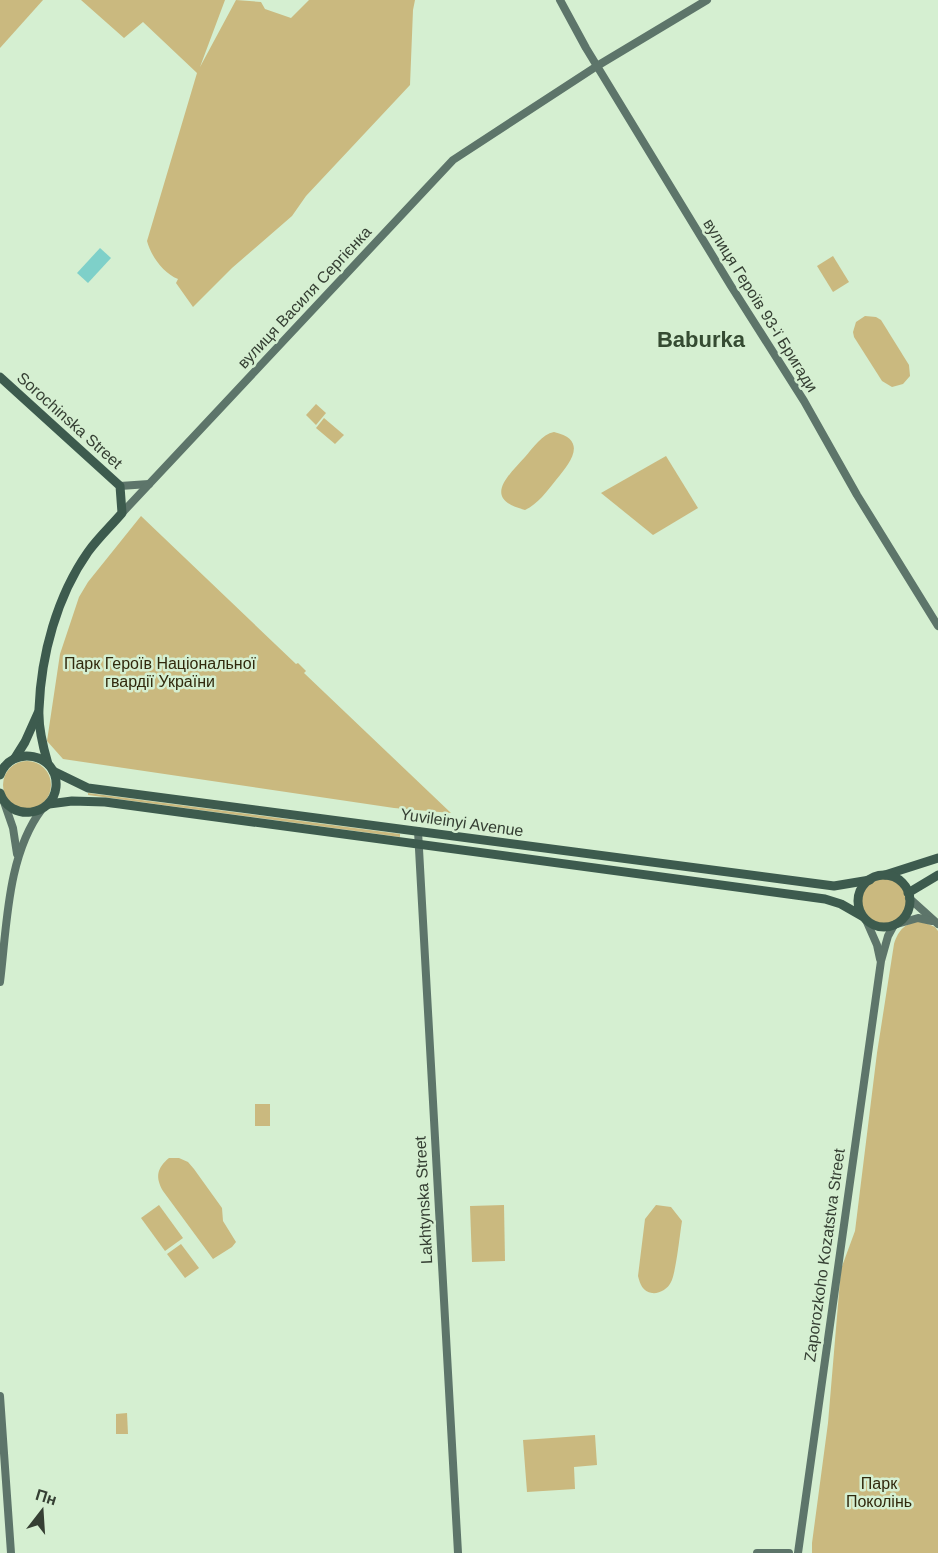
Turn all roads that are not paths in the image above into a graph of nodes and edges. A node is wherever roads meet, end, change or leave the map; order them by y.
1 (560, 0) edge
2 (707, 0) edge
3 (597, 66) junction
4 (0, 377) edge
5 (149, 483) junction
6 (120, 486) junction
7 (122, 513) junction
8 (938, 626) edge
9 (39, 711) junction
10 (8, 762) edge
11 (51, 767) junction
12 (0, 775) edge
13 (1, 797) edge
14 (45, 807) junction
15 (418, 831) junction
16 (419, 844) junction
17 (17, 857) junction
18 (938, 858) edge
19 (938, 874) edge
20 (875, 878) junction
21 (908, 895) junction
22 (864, 918) junction
23 (935, 922) edge
24 (895, 924) junction
25 (880, 962) junction
26 (0, 982) edge
27 (0, 1396) edge
28 (11, 1553) edge
29 (458, 1553) edge
30 (757, 1553) edge
31 (789, 1553) edge
32 (798, 1553) edge

1 - 3 street, вулиця Героїв 93-ї Бригади
2 - 3 street, вулиця Василя Сергієнка
3 - 5 street, вулиця Василя Сергієнка
3 - 8 street, вулиця Героїв 93-ї Бригади
4 - 6 main road, Sorochinska Street
5 - 6 street
5 - 7 street, вулиця Василя Сергієнка
6 - 7 main road
7 - 9 main road, вулиця Василя Сергієнка
9 - 10 main road, вулиця Василя Сергієнка
9 - 11 main road, вулиця Василя Сергієнка
10 - 11 main road, Yuvileinyi Avenue
10 - 12 main road, вулиця Василя Сергієнка
11 - 14 main road, вулиця Василя Сергієнка
11 - 15 main road, Yuvileinyi Avenue
13 - 14 main road, Yuvileinyi Avenue
13 - 17 street
14 - 16 main road, Yuvileinyi Avenue
14 - 17 street
15 - 16 street, Lakhtynska Street
15 - 20 main road, Yuvileinyi Avenue
16 - 22 main road, Yuvileinyi Avenue
16 - 29 street, Lakhtynska Street
17 - 26 street
18 - 20 main road, Yuvileinyi Avenue
19 - 21 main road
20 - 21 main road
20 - 22 main road
21 - 23 street
21 - 24 main road
22 - 24 main road
22 - 25 street, Zaporozkoho Kozatstva Street
23 - 24 street
24 - 25 street, Zaporozkoho Kozatstva Street
25 - 32 street, Zaporozkoho Kozatstva Street
27 - 28 street
30 - 31 street

